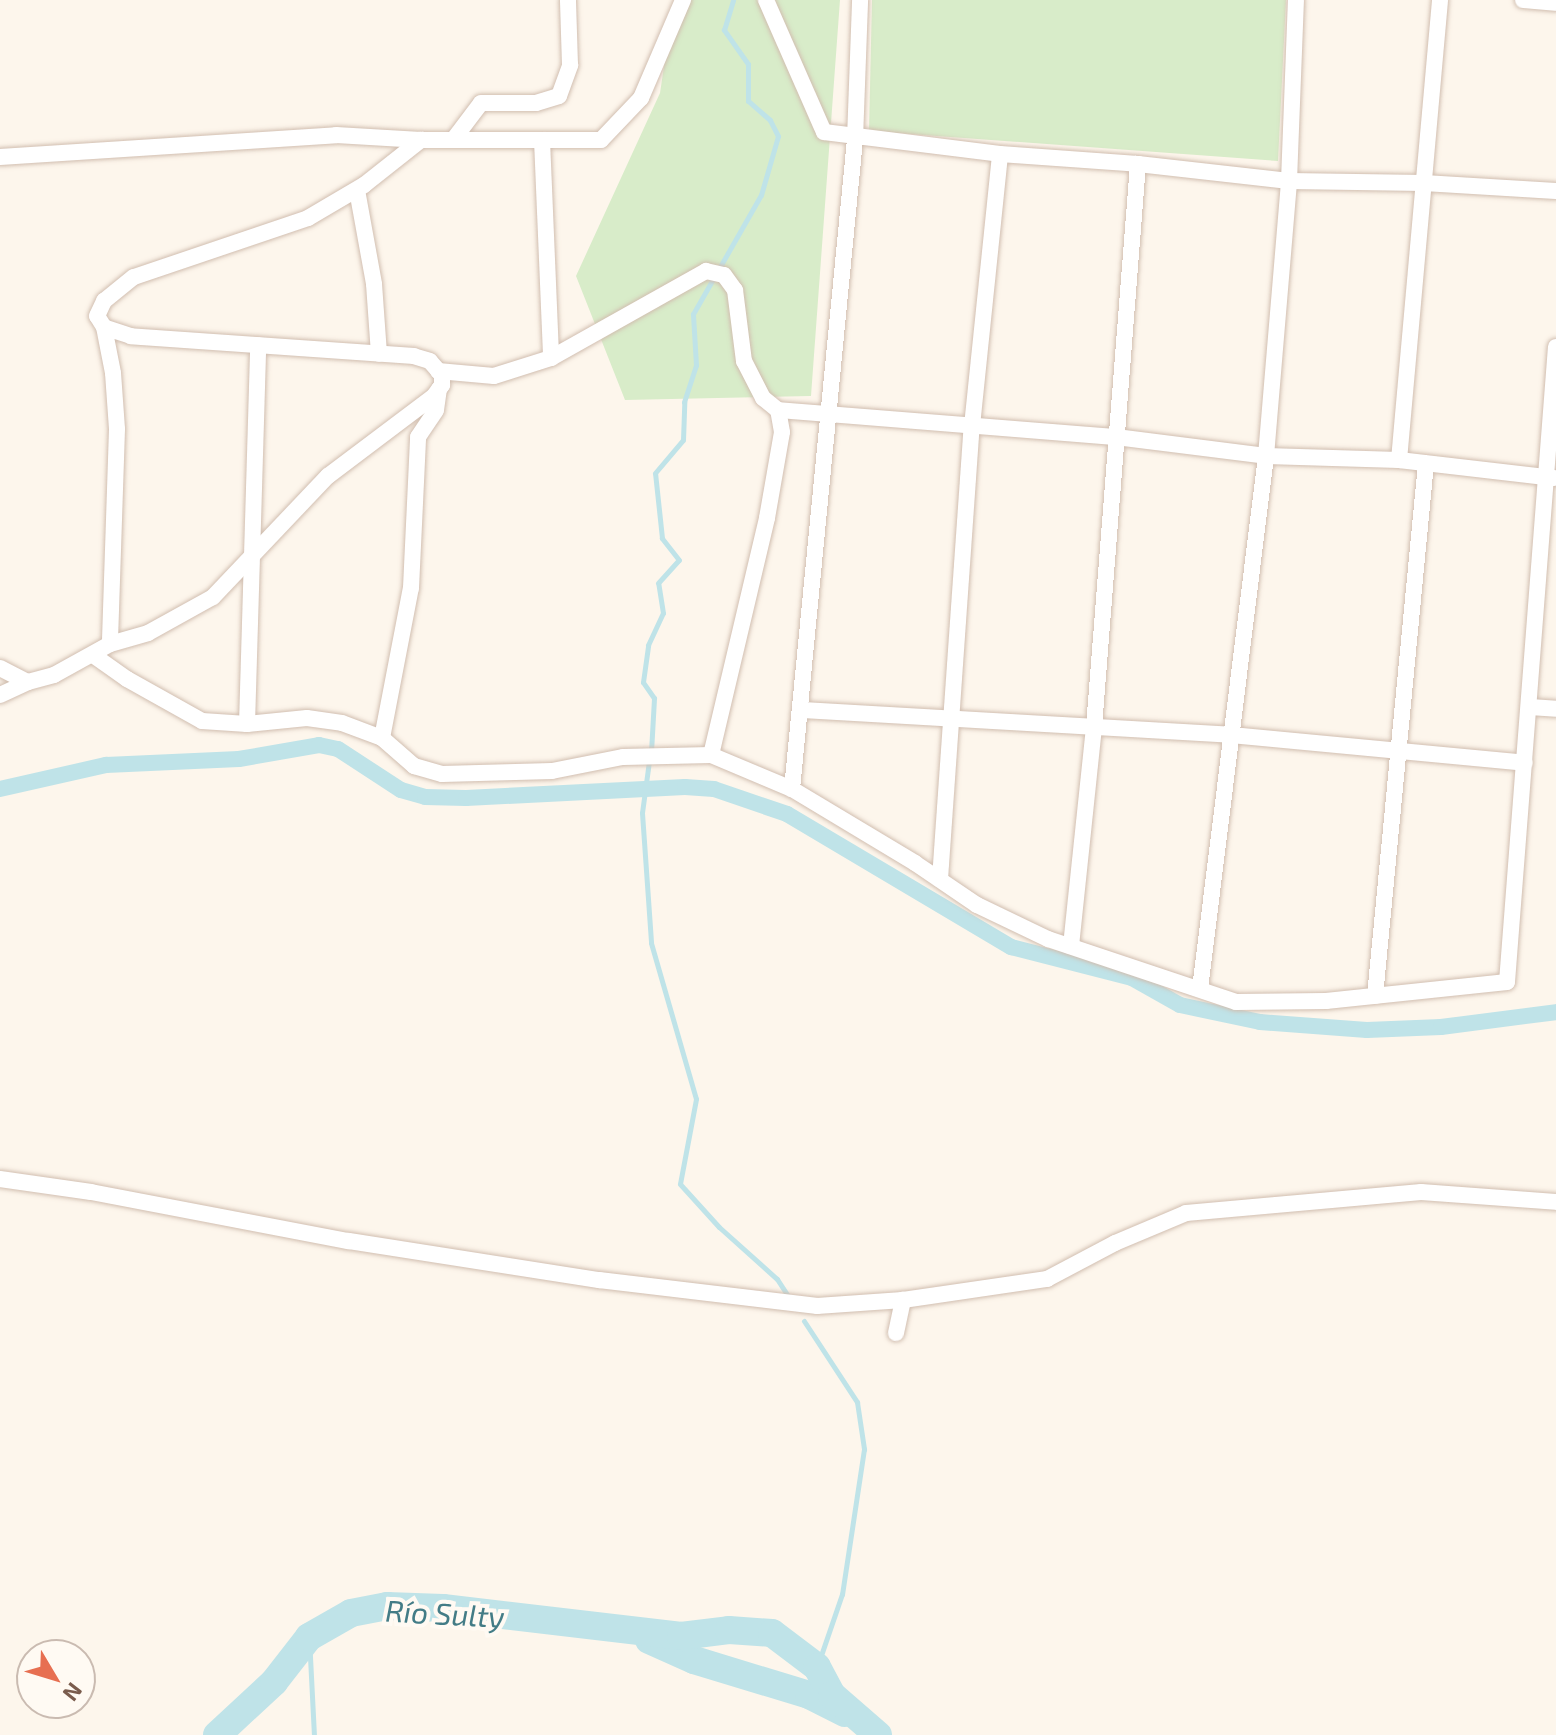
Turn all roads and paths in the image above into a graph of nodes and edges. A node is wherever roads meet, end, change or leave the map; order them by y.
1 (568, 0) edge
2 (683, 0) edge
3 (766, 0) edge
4 (860, 0) edge
5 (1296, 0) edge
6 (1440, 0) edge
7 (1523, 0) edge
8 (1556, 3) edge
9 (855, 139) junction
10 (421, 140) junction
11 (453, 140) junction
12 (542, 140) junction
13 (1000, 154) junction
14 (0, 157) edge
15 (1138, 164) junction
16 (1289, 181) junction
17 (1424, 183) junction
18 (357, 190) junction
19 (1556, 191) edge
20 (104, 327) junction
21 (258, 345) junction
22 (1556, 347) edge
23 (379, 354) junction
24 (551, 358) junction
25 (439, 379) junction
26 (778, 410) junction
27 (828, 414) junction
28 (972, 426) junction
29 (1116, 437) junction
30 (1266, 456) junction
31 (1399, 460) junction
32 (1426, 463) junction
33 (1551, 478) edge
34 (251, 558) junction
35 (110, 644) junction
36 (93, 655) junction
37 (0, 668) edge
38 (28, 682) junction
39 (0, 695) edge
40 (1530, 707) junction
41 (1556, 709) edge
42 (802, 710) junction
43 (953, 719) junction
44 (247, 724) junction
45 (1094, 727) junction
46 (1231, 735) junction
47 (382, 738) junction
48 (1398, 751) junction
49 (711, 755) junction
50 (1525, 763) junction
51 (792, 789) junction
52 (940, 879) junction
53 (1071, 946) junction
54 (1200, 989) junction
55 (1375, 996) junction
56 (0, 1179) edge
57 (1556, 1202) edge
58 (903, 1300) junction
59 (896, 1333) dead end

1 - 11 street
2 - 12 street
3 - 9 street
4 - 9 street
5 - 16 street
6 - 17 street
7 - 8 street
9 - 13 street
9 - 27 street
10 - 11 street
10 - 14 street
10 - 18 street
11 - 12 street
12 - 24 street
13 - 15 street
13 - 28 street
15 - 16 street
15 - 29 street
16 - 17 street
16 - 30 street
17 - 19 street
17 - 31 street
18 - 20 street
18 - 23 street
20 - 21 street
20 - 35 street
21 - 23 street
21 - 34 street
22 - 33 street
23 - 25 street
24 - 25 street
24 - 26 street
25 - 34 street
25 - 47 street
26 - 27 street
26 - 49 street
27 - 28 street
27 - 42 street
28 - 29 street
28 - 43 street
29 - 30 street
29 - 45 street
30 - 31 street
30 - 46 street
31 - 32 street
32 - 33 street
32 - 48 street
33 - 40 street
34 - 35 street
34 - 44 street
35 - 36 street
36 - 38 street
36 - 44 street
37 - 38 street
38 - 39 street
40 - 41 street
40 - 50 street
42 - 43 street
42 - 51 street
43 - 45 street
43 - 52 street
44 - 47 street
45 - 46 street
45 - 53 street
46 - 48 street
46 - 54 street
47 - 49 street
48 - 50 street
48 - 55 street
49 - 51 street
50 - 55 street
51 - 52 street
52 - 53 street
53 - 54 street
54 - 55 street
56 - 58 street
57 - 58 street
58 - 59 street

